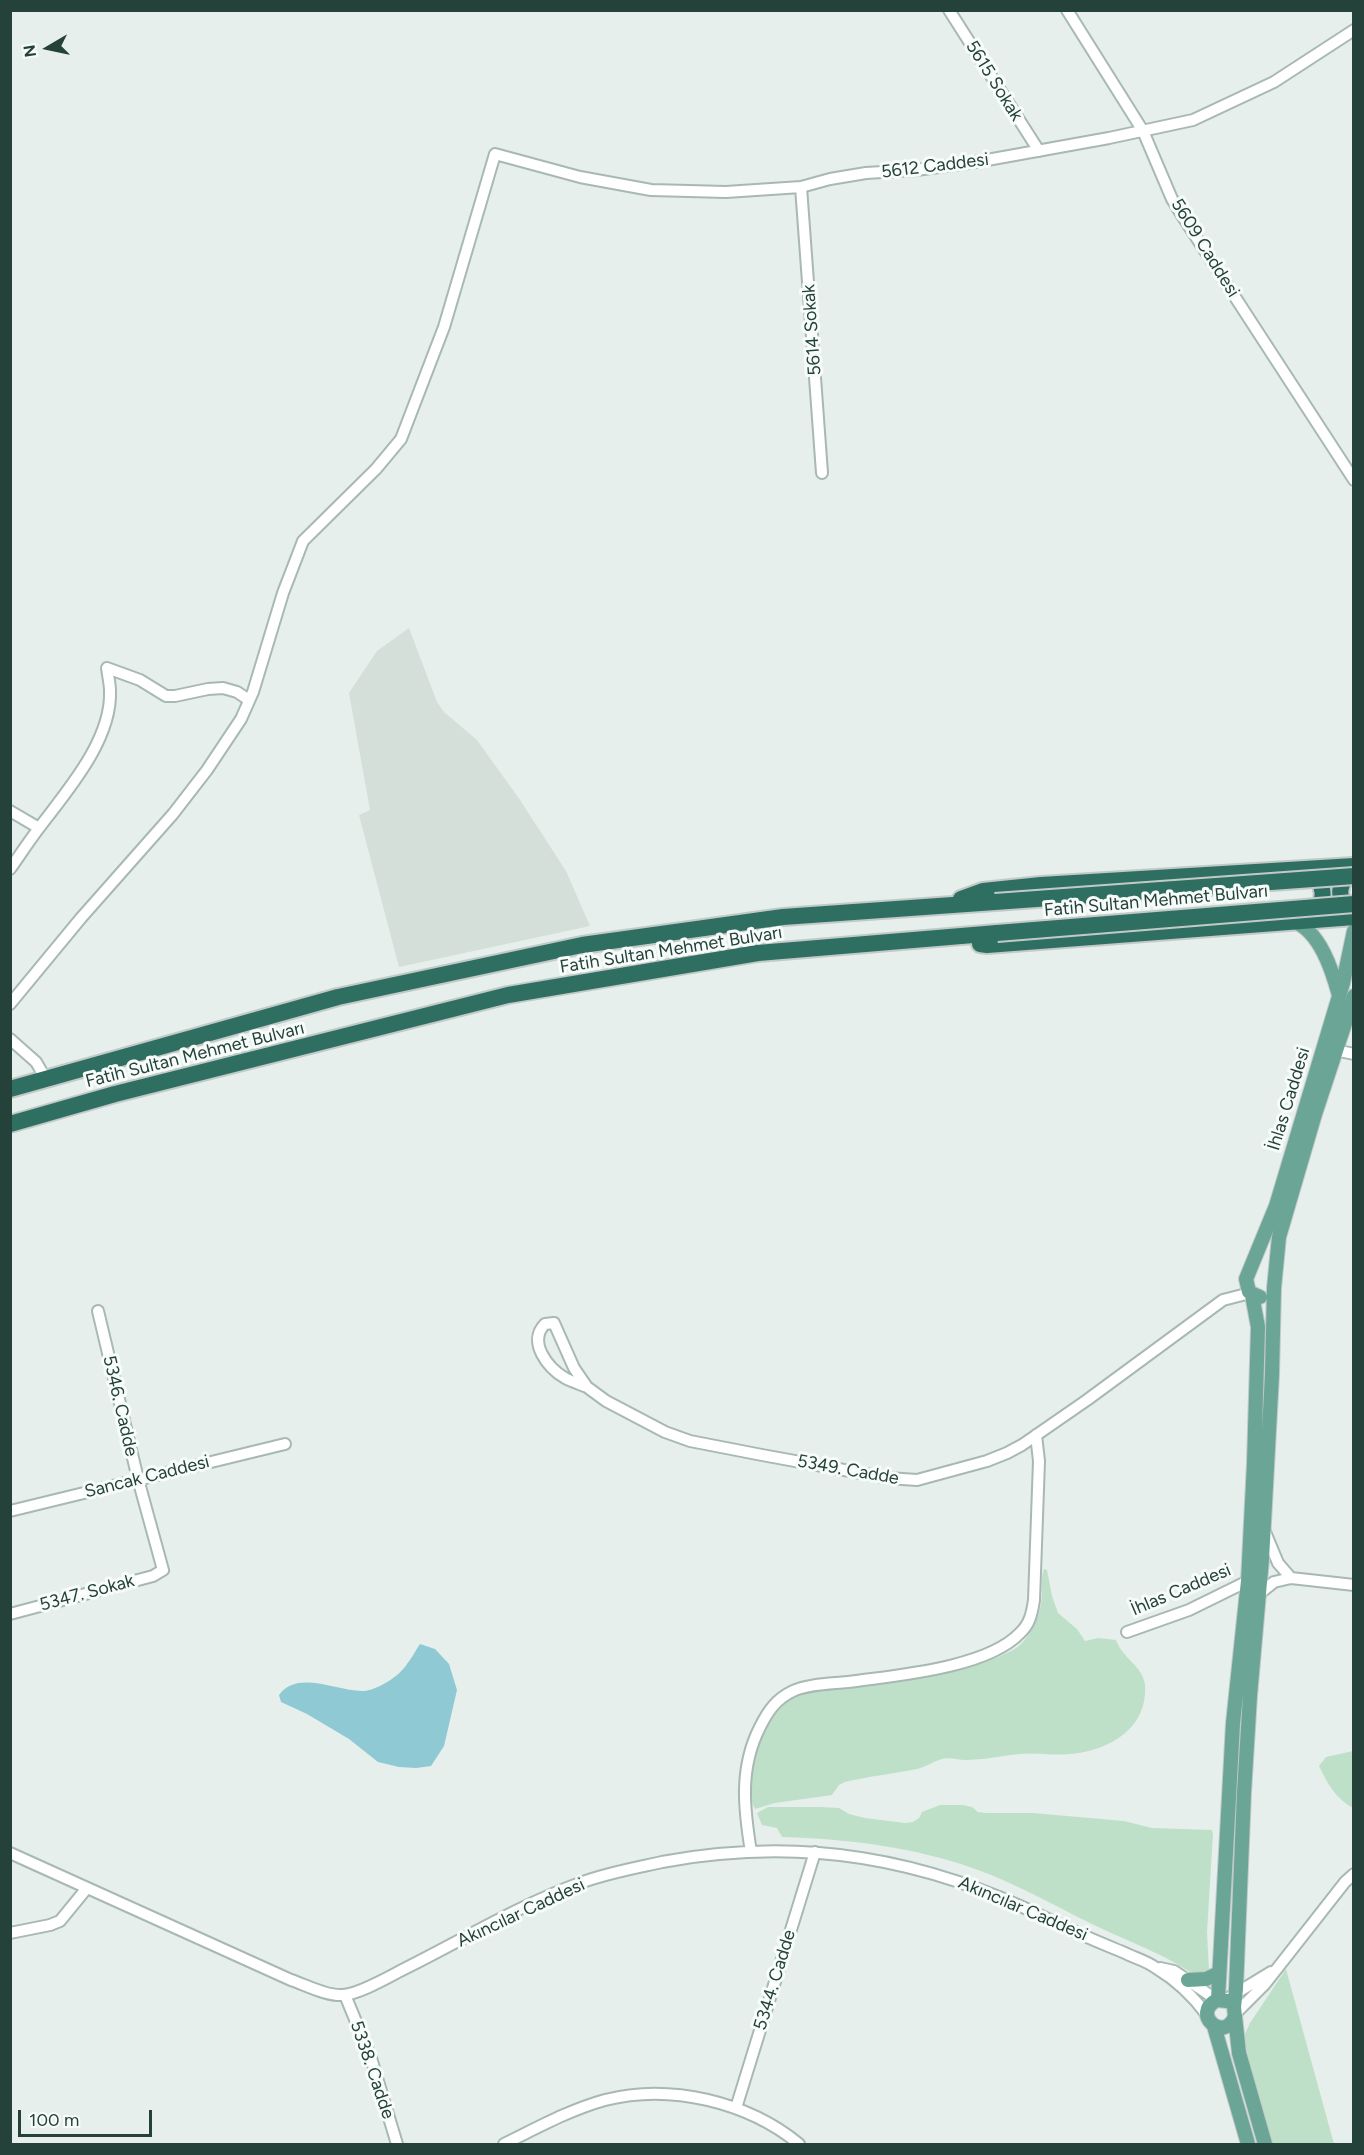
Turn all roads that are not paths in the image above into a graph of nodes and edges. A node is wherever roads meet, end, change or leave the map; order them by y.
1 (950, 10) edge
2 (1067, 10) edge
3 (1353, 30) edge
4 (1143, 131) junction
5 (1039, 151) junction
6 (801, 187) junction
7 (822, 473) dead end
8 (1353, 477) edge
9 (249, 700) junction
10 (10, 811) edge
11 (39, 828) junction
12 (1353, 866) edge
13 (1306, 868) junction
14 (10, 869) edge
15 (1353, 876) edge
16 (1353, 904) edge
17 (945, 906) junction
18 (1353, 916) edge
19 (1300, 921) junction
20 (1353, 931) edge
21 (946, 937) junction
22 (1346, 995) edge
23 (10, 1004) edge
24 (1349, 1026) edge
25 (10, 1039) edge
26 (1335, 1050) junction
27 (1353, 1054) edge
28 (46, 1079) junction
29 (10, 1089) edge
30 (10, 1124) edge
31 (1247, 1277) junction
32 (1274, 1283) junction
33 (1251, 1294) junction
34 (1223, 1300) junction
35 (98, 1311) dead end
36 (587, 1387) junction
37 (1036, 1435) junction
38 (285, 1443) dead end
39 (138, 1479) junction
40 (10, 1511) edge
41 (1264, 1528) junction
42 (163, 1569) joint
43 (1291, 1578) junction
44 (1248, 1581) junction
45 (1353, 1585) edge
46 (1255, 1598) junction
47 (10, 1614) edge
48 (1127, 1632) dead end
49 (751, 1852) junction
50 (815, 1852) junction
51 (10, 1854) edge
52 (1353, 1874) edge
53 (87, 1888) junction
54 (10, 1933) edge
55 (1156, 1967) junction
56 (1276, 1969) junction
57 (1219, 1972) junction
58 (1188, 1980) junction
59 (345, 1995) junction
60 (1230, 1998) junction
61 (1211, 2020) junction
62 (736, 2108) junction
63 (397, 2145) edge
64 (504, 2145) edge
65 (799, 2145) edge
66 (1248, 2145) edge
67 (1265, 2145) edge

1 - 5 street, 5615 Sokak
2 - 4 street, 5609 Caddesi
3 - 4 street, 5612 Caddesi
4 - 5 street, 5612 Caddesi
4 - 8 street, 5609 Caddesi
5 - 6 street, 5612 Caddesi
6 - 7 street, 5614 Sokak
6 - 9 street, 5612 Caddesi
9 - 11 street
9 - 23 street
10 - 11 street
11 - 14 street
12 - 13 highway
12 - 18 highway
13 - 17 highway
13 - 19 highway
15 - 17 highway, Fatih Sultan Mehmet Bulvarı, bridge
16 - 21 highway, Fatih Sultan Mehmet Bulvarı, bridge
17 - 28 highway, Fatih Sultan Mehmet Bulvarı
18 - 19 highway
19 - 21 highway
19 - 22 main road
20 - 22 main road, İhlas Caddesi
21 - 30 highway, Fatih Sultan Mehmet Bulvarı
22 - 24 main road, İhlas Caddesi
22 - 31 main road, İhlas Caddesi
24 - 26 main road, İhlas Caddesi
25 - 28 street
26 - 27 street
26 - 32 main road, İhlas Caddesi
28 - 29 highway, Fatih Sultan Mehmet Bulvarı
31 - 32 main road
31 - 33 main road
31 - 34 street
32 - 33 main road
32 - 41 main road, İhlas Caddesi
33 - 34 street, 5349. Cadde
33 - 44 main road, İhlas Caddesi
34 - 37 street, 5349. Cadde
35 - 39 street, 5346. Cadde
36 - 36 street, 5349. Cadde
36 - 37 street, 5349. Cadde
37 - 49 street
38 - 39 street, Sancak Caddesi
39 - 40 street, Sancak Caddesi
39 - 42 street, 5346. Cadde
41 - 43 street
41 - 46 main road, İhlas Caddesi
42 - 47 street, 5347. Sokak
43 - 45 street
43 - 46 street
44 - 46 main road, İhlas Caddesi
44 - 48 street, İhlas Caddesi
46 - 57 main road
46 - 60 main road
49 - 50 street, Akıncılar Caddesi
49 - 59 street, Akıncılar Caddesi
50 - 55 street, Akıncılar Caddesi
50 - 62 street, 5344. Cadde
51 - 53 street
52 - 56 street
53 - 54 street
53 - 59 street
55 - 58 street, Akıncılar Caddesi
55 - 61 street, Akıncılar Caddesi
56 - 60 street
56 - 60 street
57 - 58 main road
57 - 60 main road
58 - 60 street, Akıncılar Caddesi
59 - 63 street, 5338. Cadde
60 - 61 main road
60 - 61 main road
60 - 67 main road
61 - 66 main road
62 - 64 street
62 - 65 street

